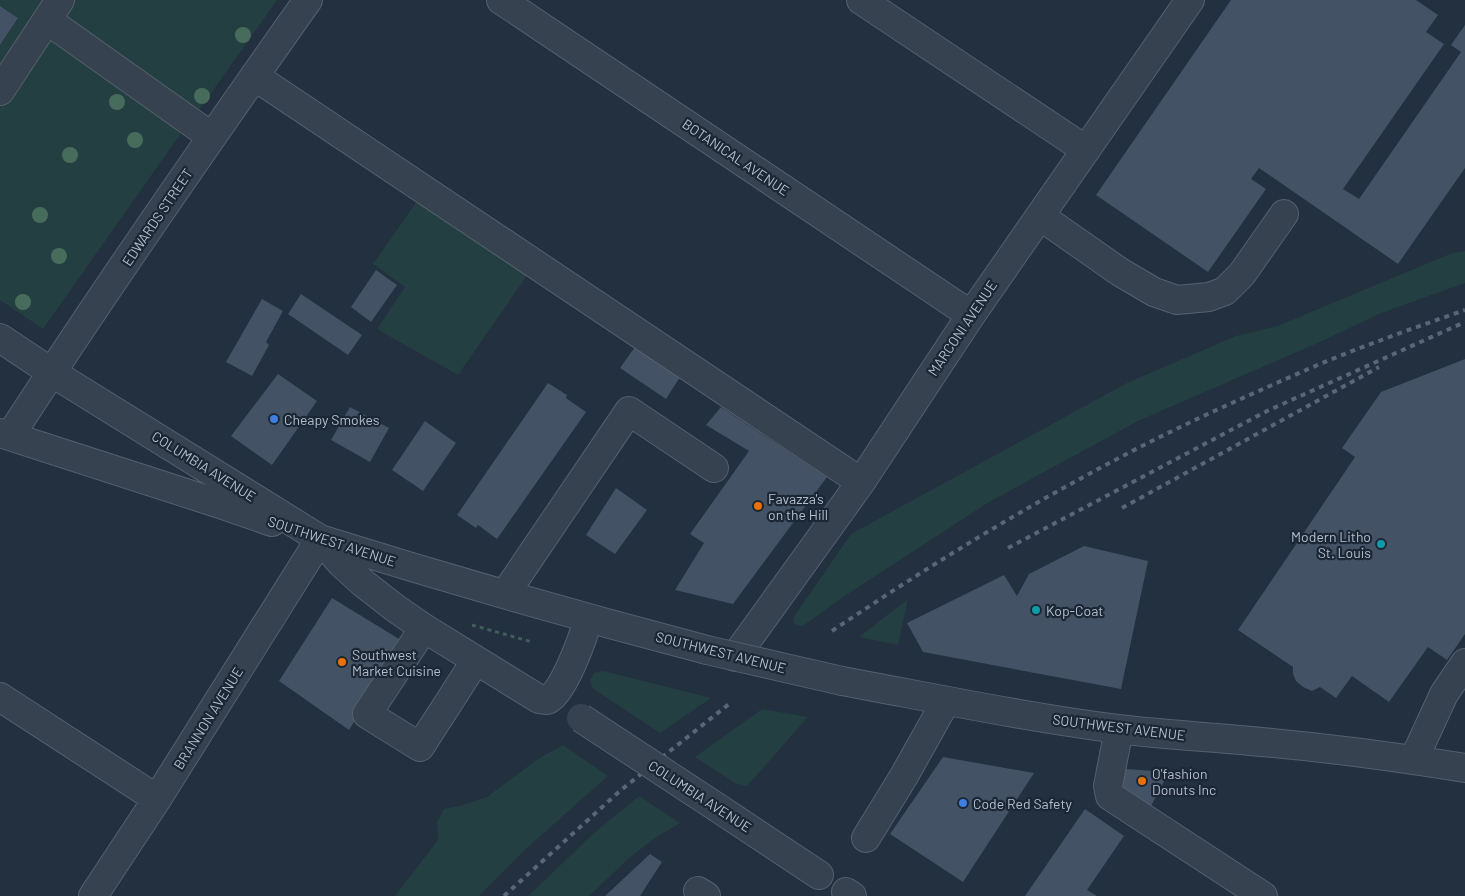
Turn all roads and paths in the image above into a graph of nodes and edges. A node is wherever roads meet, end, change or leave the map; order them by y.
1 (308, 0) edge
2 (501, 0) edge
3 (861, 0) edge
4 (1190, 0) edge
5 (54, 10) edge
6 (254, 76) junction
7 (0, 91) edge
8 (212, 137) junction
9 (1086, 150) junction
10 (1284, 214) dead end
11 (1040, 216) junction
12 (971, 315) junction
13 (0, 338) edge
14 (51, 372) junction
15 (5, 434) edge
16 (714, 468) dead end
17 (861, 482) junction
18 (320, 539) junction
19 (505, 594) junction
20 (588, 619) junction
21 (469, 624) dead end
22 (424, 628) junction
23 (532, 642) dead end
24 (735, 657) junction
25 (476, 660) junction
26 (1465, 663) edge
27 (0, 697) edge
28 (946, 701) junction
29 (581, 718) dead end
30 (1120, 729) junction
31 (1414, 759) junction
32 (1463, 762) edge
33 (157, 799) junction
34 (866, 838) dead end
35 (819, 875) dead end
36 (93, 896) edge
37 (1263, 896) edge

1 - 6 street, EDWARDS STREET
2 - 12 street, BOTANICAL AVENUE
3 - 9 street
4 - 9 street, MARCONI AVENUE
5 - 7 street
5 - 8 street
6 - 8 street, EDWARDS STREET
6 - 17 street
8 - 14 street, EDWARDS STREET
9 - 11 street, MARCONI AVENUE
10 - 11 street
11 - 12 street, MARCONI AVENUE
12 - 17 street, MARCONI AVENUE
13 - 14 street, COLUMBIA AVENUE
14 - 15 street, EDWARDS STREET
14 - 18 street, COLUMBIA AVENUE
15 - 18 street, SOUTHWEST AVENUE
16 - 19 street
17 - 24 street, MARCONI AVENUE
18 - 19 street, SOUTHWEST AVENUE
18 - 22 street, COLUMBIA AVENUE
18 - 33 street, BRANNON AVENUE
19 - 20 street, SOUTHWEST AVENUE
20 - 24 street, SOUTHWEST AVENUE, bridge
20 - 25 street, COLUMBIA AVENUE
21 - 23 path
22 - 25 street, COLUMBIA AVENUE
22 - 25 street
24 - 28 street, SOUTHWEST AVENUE, bridge
26 - 31 street
27 - 33 street
28 - 30 street, SOUTHWEST AVENUE
28 - 34 street
29 - 35 street, COLUMBIA AVENUE, bridge
30 - 31 street, SOUTHWEST AVENUE
30 - 37 street
31 - 32 street, SOUTHWEST AVENUE
33 - 36 street, BRANNON AVENUE

